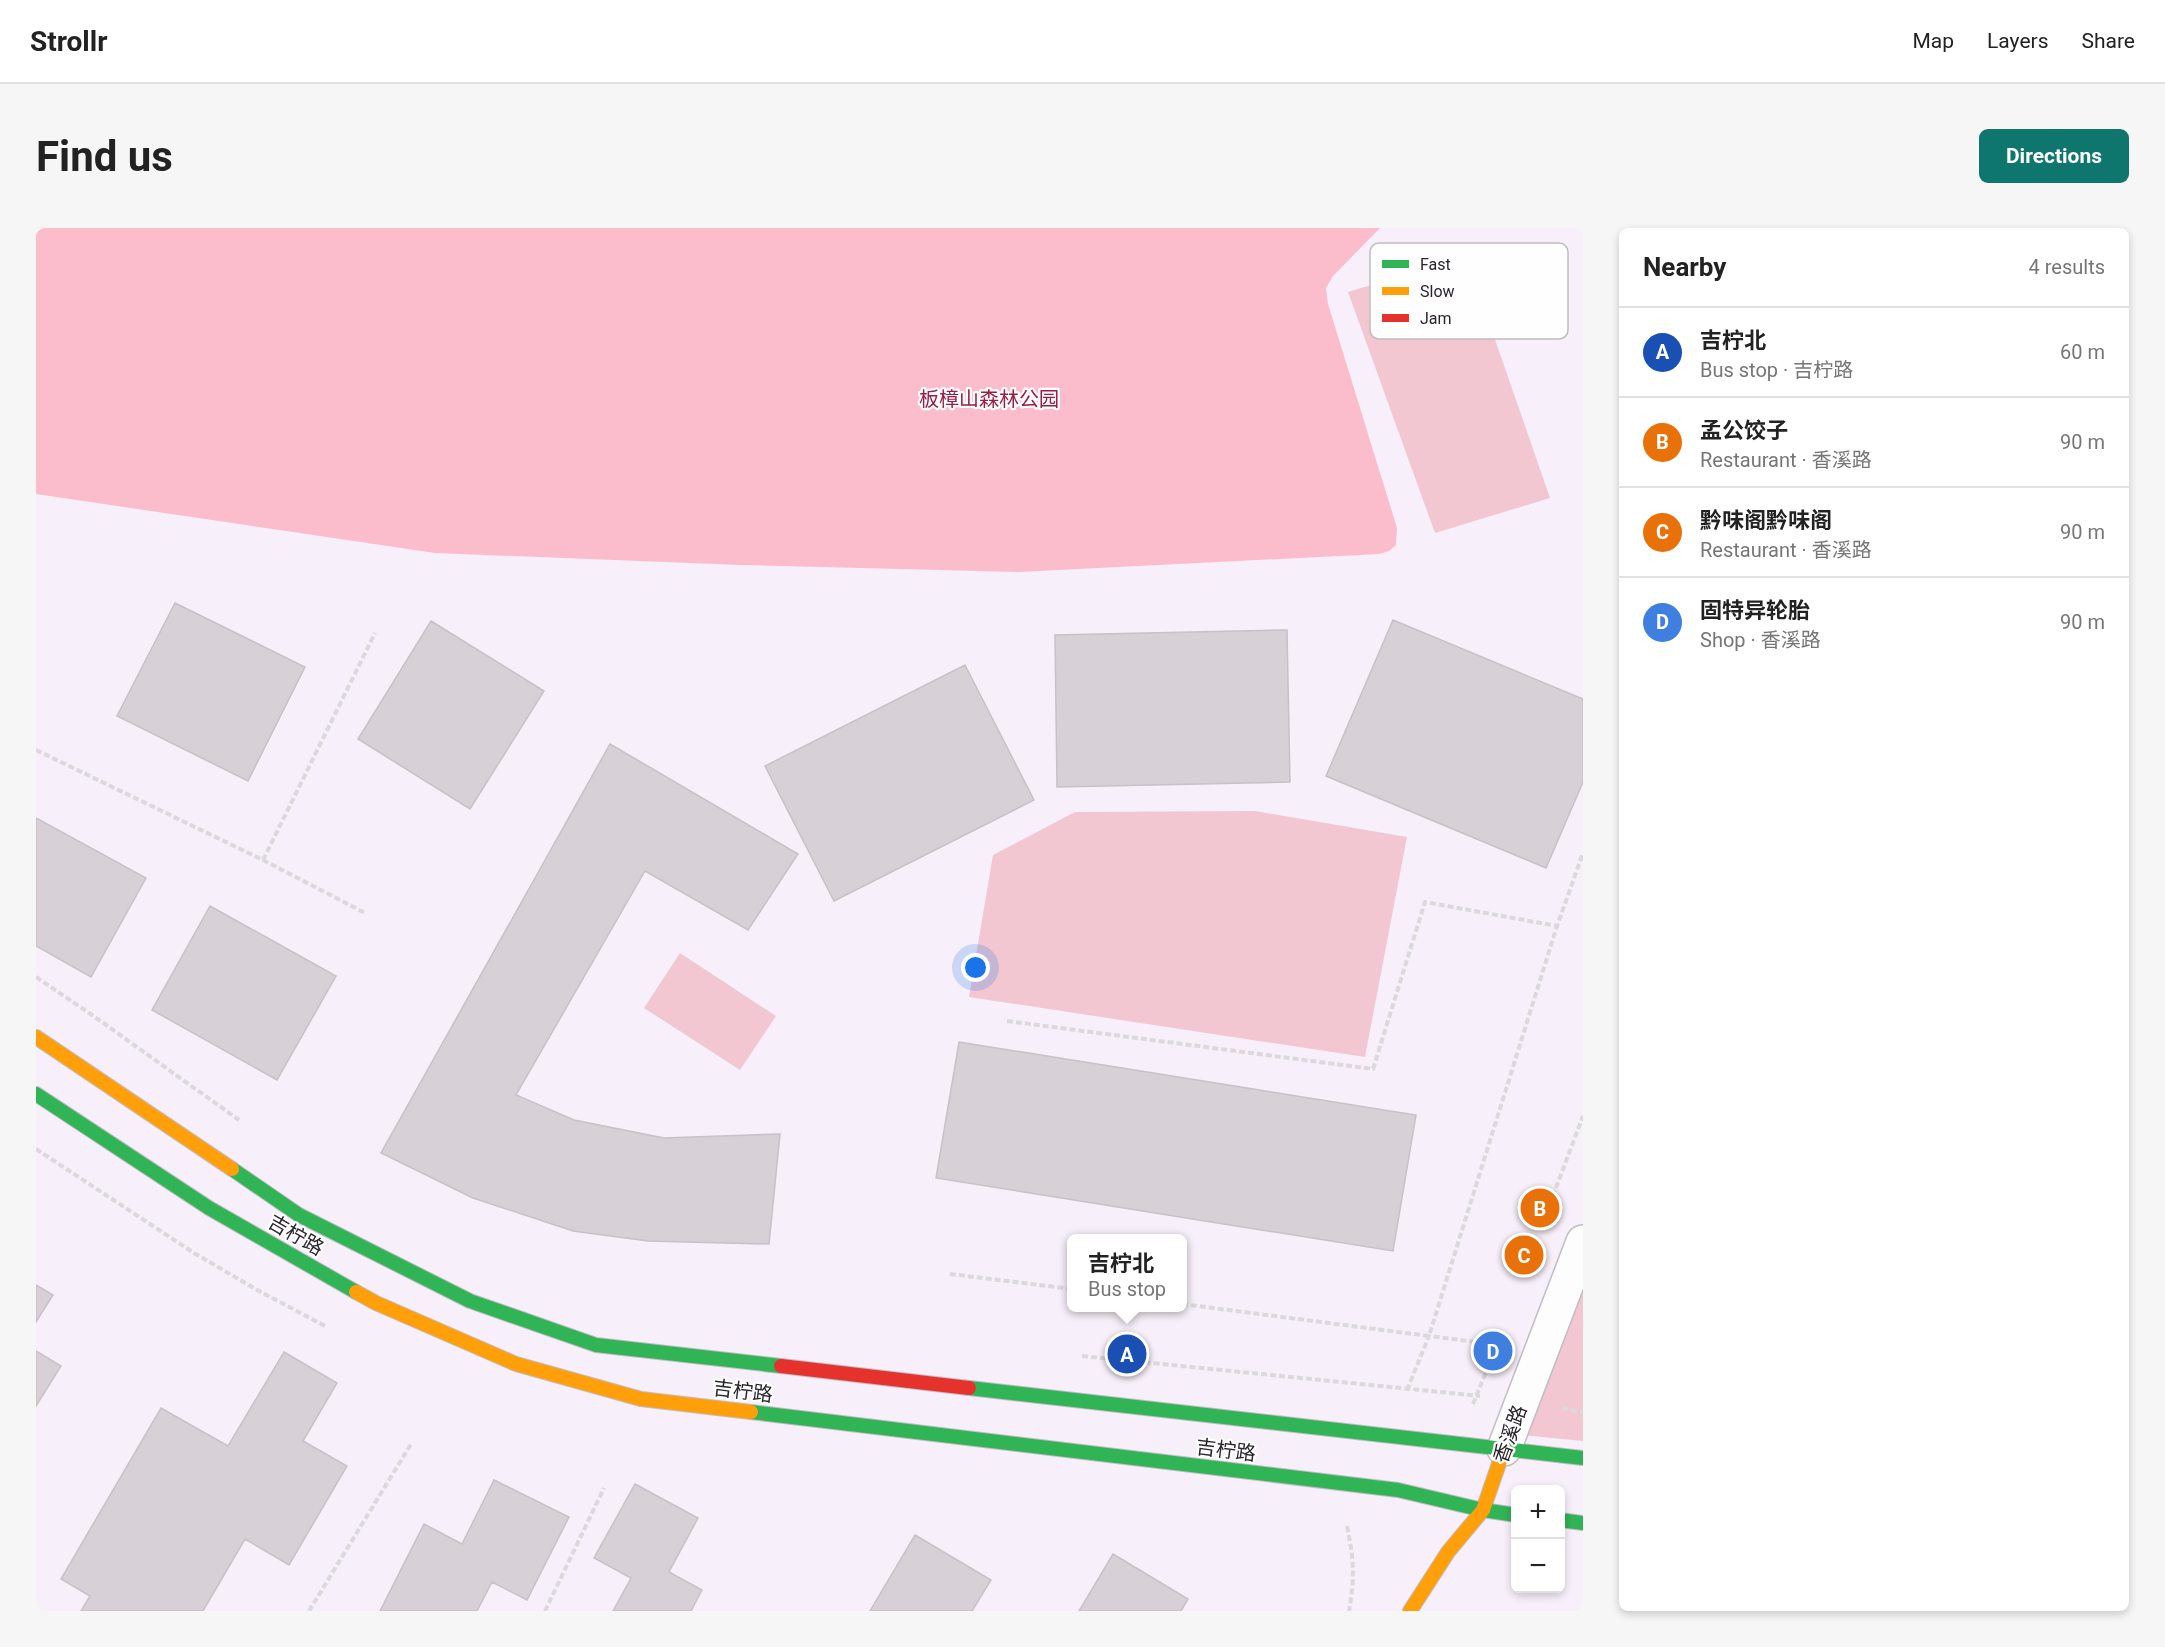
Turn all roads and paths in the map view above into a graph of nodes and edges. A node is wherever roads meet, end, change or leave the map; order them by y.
1 (375, 633) dead end
2 (36, 750) edge
3 (1583, 853) edge
4 (263, 860) junction
5 (365, 914) dead end
6 (1557, 926) junction
7 (36, 977) edge
8 (1007, 1021) dead end
9 (36, 1037) edge
10 (36, 1094) edge
11 (246, 1126) dead end
12 (1583, 1242) edge
13 (950, 1274) dead end
14 (1067, 1289) edge
15 (1187, 1305) edge
16 (1074, 1355) dead end
17 (1521, 1402) junction
18 (1583, 1412) edge
19 (411, 1444) dead end
20 (1504, 1449) junction
21 (1583, 1458) edge
22 (604, 1488) dead end
23 (1482, 1510) junction
24 (1511, 1514) edge
25 (1565, 1521) edge
26 (1583, 1523) edge
27 (309, 1611) edge
28 (545, 1611) edge
29 (1410, 1611) edge

1 - 4 path
2 - 4 path
3 - 6 path
4 - 5 path
6 - 8 path
6 - 15 path
7 - 11 path
9 - 20 main road
10 - 23 main road, 吉柠路
12 - 17 street, 香溪路
13 - 14 path
16 - 17 path
17 - 18 path
17 - 20 street, 香溪路
19 - 27 path
20 - 21 main road
20 - 23 main road, 香溪路
22 - 28 path
23 - 24 main road, 吉柠路
23 - 29 main road, 香溪路
25 - 26 main road

